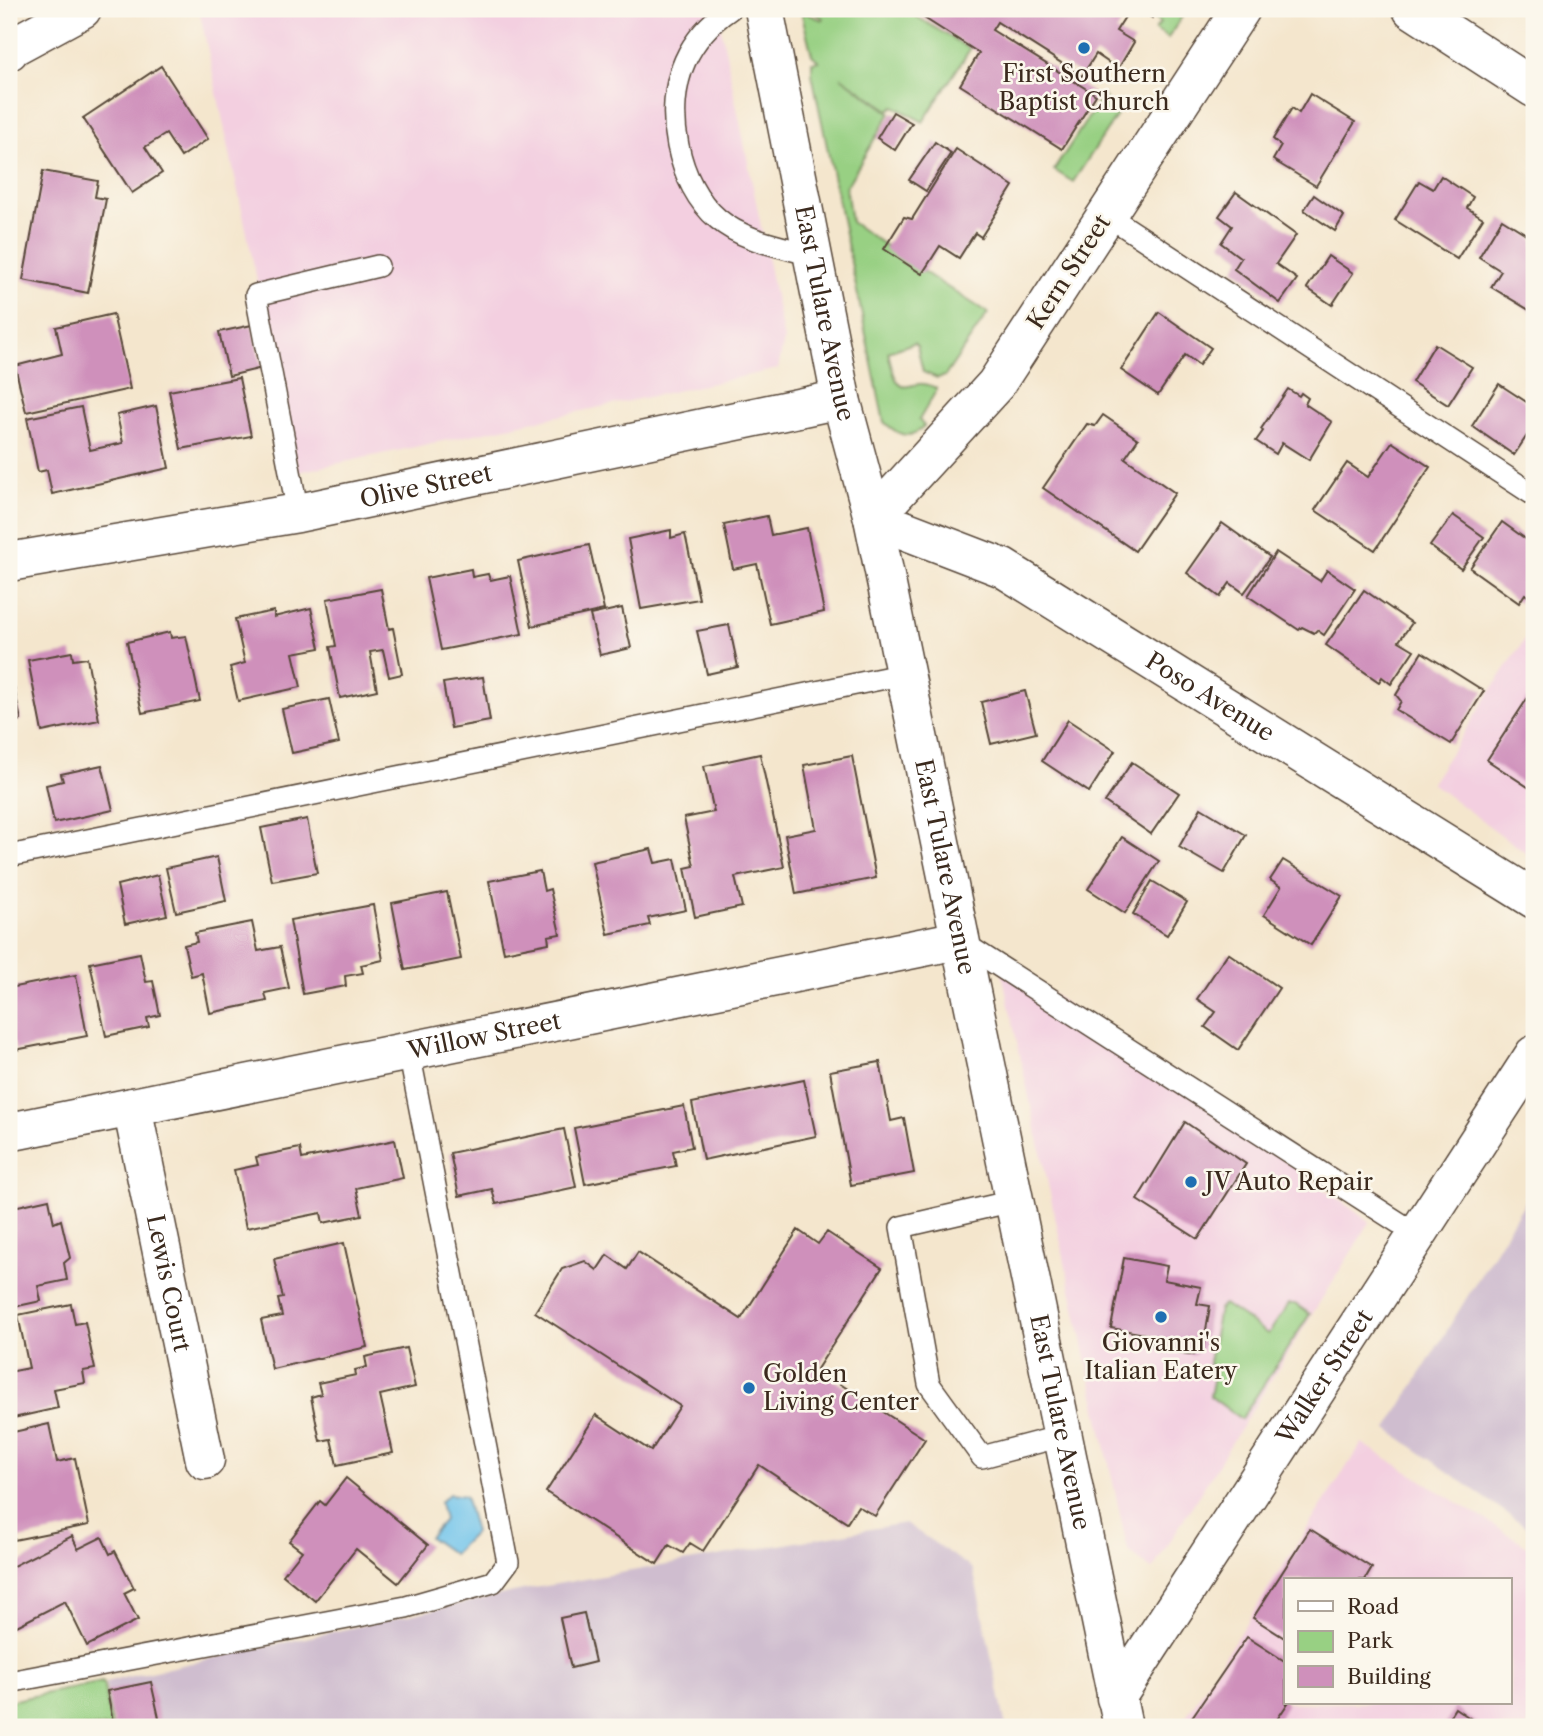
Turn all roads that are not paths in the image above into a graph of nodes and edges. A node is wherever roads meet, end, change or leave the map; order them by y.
1 (82, 9) edge
2 (730, 9) edge
3 (764, 9) edge
4 (1241, 9) edge
5 (1412, 9) edge
6 (9, 51) edge
7 (1534, 88) edge
8 (1107, 215) junction
9 (812, 256) junction
10 (377, 266) dead end
11 (841, 399) junction
12 (1534, 495) edge
13 (298, 513) junction
14 (873, 518) junction
15 (9, 562) edge
16 (905, 674) junction
17 (9, 856) edge
18 (1534, 899) edge
19 (959, 940) junction
20 (409, 1052) junction
21 (1534, 1055) edge
22 (131, 1107) junction
23 (9, 1132) edge
24 (1013, 1201) junction
25 (1418, 1235) junction
26 (1062, 1436) junction
27 (205, 1460) dead end
28 (9, 1682) edge
29 (1119, 1713) edge

1 - 6 street
2 - 9 lane
3 - 9 street, East Tulare Avenue
4 - 8 street, Kern Street
5 - 7 street
8 - 12 lane
8 - 14 street, Kern Street
9 - 11 street, East Tulare Avenue
10 - 13 lane
11 - 13 street, Olive Street
11 - 14 street, East Tulare Avenue
13 - 15 street, Olive Street
14 - 16 street, East Tulare Avenue
14 - 18 street, Poso Avenue
16 - 17 lane
16 - 19 street, East Tulare Avenue
19 - 20 street, Willow Street
19 - 24 street, East Tulare Avenue
19 - 25 lane
20 - 22 street, Willow Street
20 - 28 lane
21 - 25 street, Walker Street
22 - 23 street, Willow Street
22 - 27 street, Lewis Court
24 - 26 street, East Tulare Avenue
24 - 26 lane
25 - 29 street, Walker Street
26 - 29 street, East Tulare Avenue

